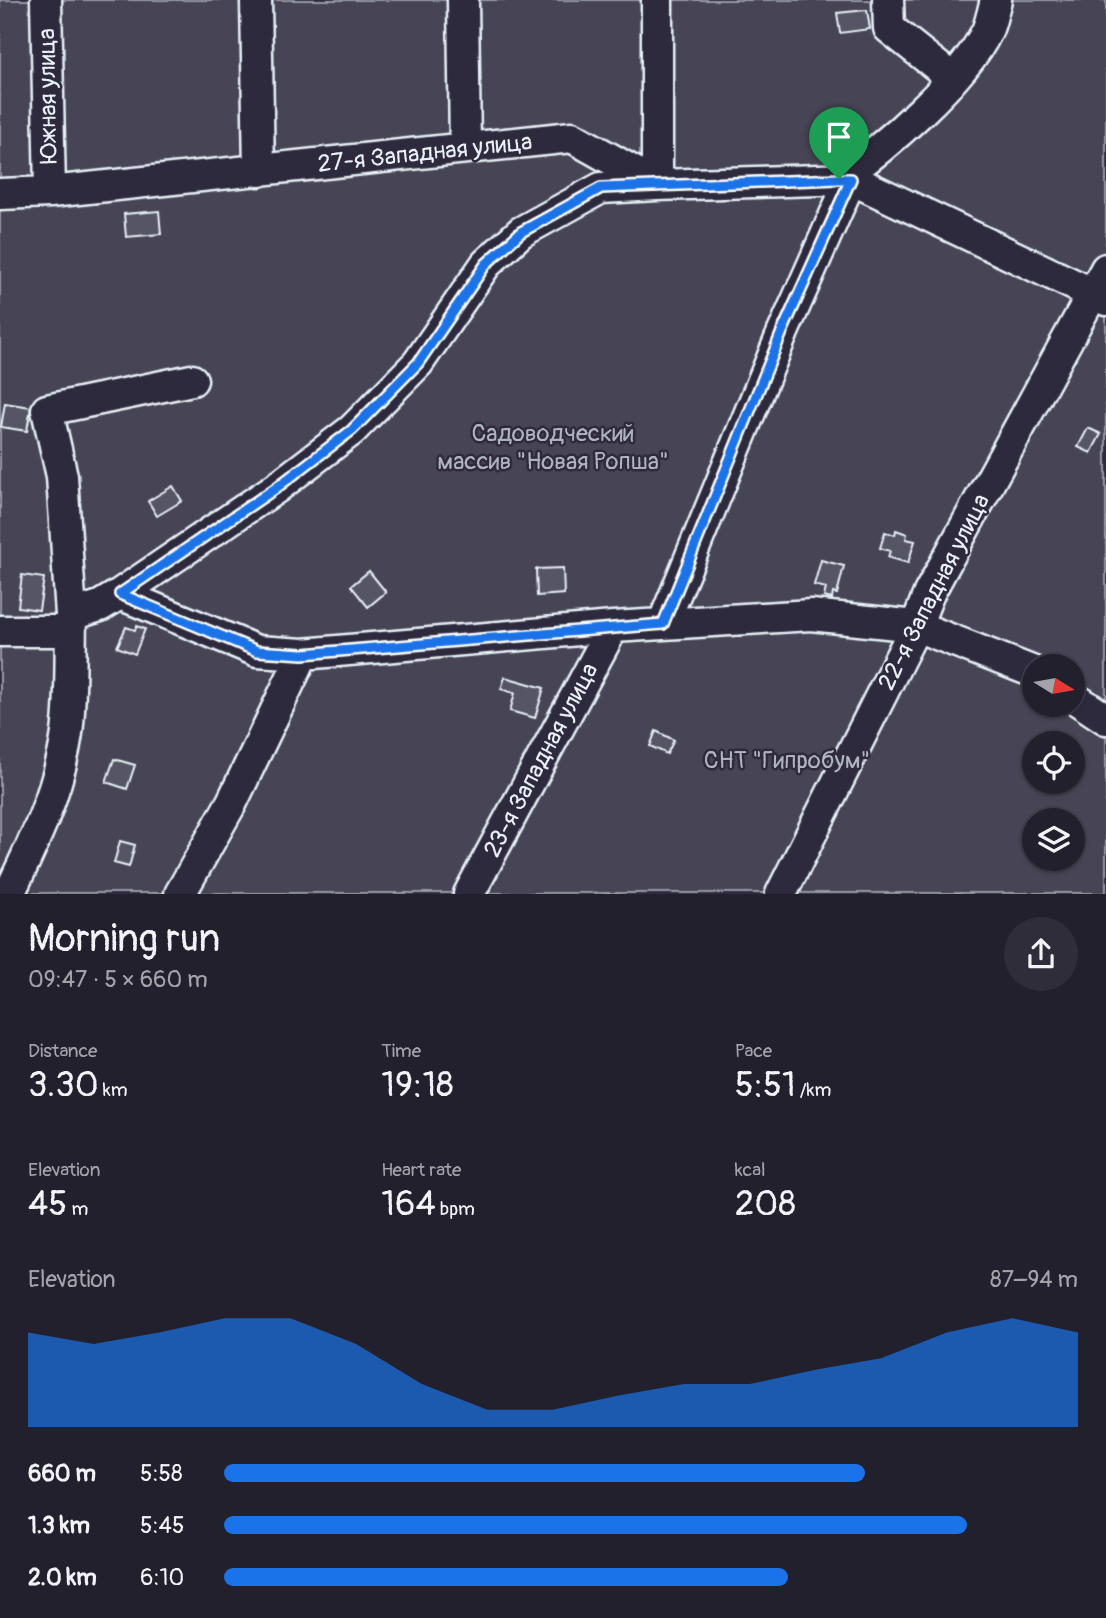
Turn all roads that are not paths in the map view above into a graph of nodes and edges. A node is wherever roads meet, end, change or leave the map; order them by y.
1 (46, 0) edge
2 (257, 0) edge
3 (463, 0) edge
4 (657, 0) edge
5 (888, 0) edge
6 (996, 0) edge
7 (952, 79) junction
8 (465, 148) junction
9 (259, 171) junction
10 (845, 179) junction
11 (657, 185) junction
12 (50, 192) junction
13 (0, 194) edge
14 (1102, 288) edge
15 (192, 380) dead end
16 (120, 594) junction
17 (71, 623) junction
18 (663, 624) junction
19 (916, 626) junction
20 (613, 627) junction
21 (0, 631) edge
22 (303, 654) junction
23 (1022, 667) edge
24 (1085, 705) edge
25 (1106, 719) edge
26 (9, 894) edge
27 (180, 894) edge
28 (469, 894) edge
29 (781, 894) edge

1 - 12 street, Южная улица
2 - 9 street
3 - 8 street
4 - 11 street
5 - 7 street
6 - 7 street
7 - 10 street
8 - 9 street, 27-я Западная улица
8 - 11 street, 27-я Западная улица
9 - 12 street, 27-я Западная улица
10 - 11 street
10 - 14 street
10 - 18 street
11 - 16 street
12 - 13 street, 27-я Западная улица
14 - 19 street, 22-я Западная улица
15 - 17 street
16 - 17 street
16 - 22 street
17 - 21 street
17 - 26 street
18 - 19 street
18 - 20 street
19 - 23 street
19 - 29 street, 22-я Западная улица
20 - 22 street
20 - 28 street, 23-я Западная улица
22 - 27 street
24 - 25 street

